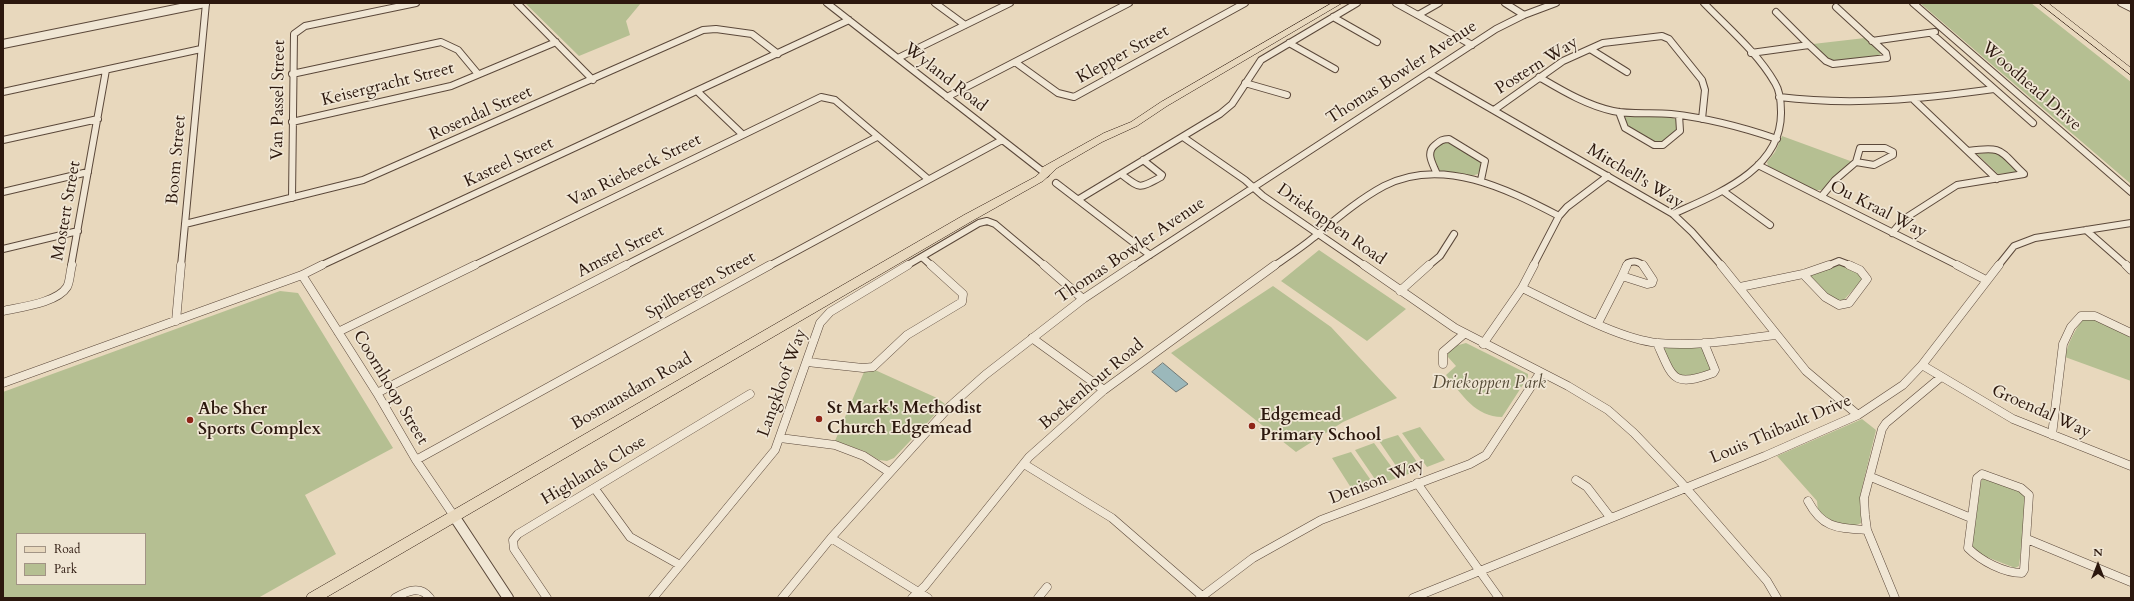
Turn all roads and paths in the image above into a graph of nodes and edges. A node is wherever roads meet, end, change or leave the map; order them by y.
1 (185, 3) edge
2 (206, 3) edge
3 (416, 3) edge
4 (517, 3) edge
5 (827, 3) edge
6 (935, 3) edge
7 (1010, 3) edge
8 (1128, 3) edge
9 (1245, 3) edge
10 (1338, 3) edge
11 (1357, 3) edge
12 (1396, 3) edge
13 (1505, 3) edge
14 (1556, 3) edge
15 (1704, 3) edge
16 (1913, 3) edge
17 (2043, 3) edge
18 (2121, 3) edge
19 (1439, 4) edge
20 (392, 6) edge
21 (1836, 6) dead end
22 (2131, 8) edge
23 (1776, 12) dead end
24 (1418, 15) junction
25 (1524, 15) junction
26 (1333, 17) junction
27 (849, 20) junction
28 (965, 25) junction
29 (1946, 31) junction
30 (1931, 33) junction
31 (3, 40) edge
32 (1872, 41) junction
33 (556, 42) junction
34 (1377, 42) dead end
35 (1290, 43) junction
36 (3, 44) edge
37 (1472, 45) junction
38 (1809, 45) junction
39 (201, 49) junction
40 (1590, 49) junction
41 (1751, 53) junction
42 (778, 54) junction
43 (898, 58) junction
44 (1015, 62) junction
45 (1334, 69) dead end
46 (106, 70) junction
47 (1627, 72) dead end
48 (2131, 72) edge
49 (1429, 73) junction
50 (292, 74) junction
51 (478, 74) junction
52 (1539, 77) junction
53 (592, 80) junction
54 (1245, 83) junction
55 (1994, 89) junction
56 (697, 91) junction
57 (3, 92) edge
58 (1287, 95) dead end
59 (947, 97) junction
60 (1779, 97) junction
61 (1914, 100) junction
62 (1494, 110) junction
63 (1619, 112) junction
64 (1679, 115) junction
65 (1702, 119) junction
66 (98, 120) junction
67 (292, 122) junction
68 (2033, 123) dead end
69 (742, 134) junction
70 (877, 137) junction
71 (1183, 137) junction
72 (1777, 139) junction
73 (3, 140) edge
74 (1002, 140) junction
75 (1968, 151) junction
76 (1143, 160) junction
77 (1856, 162) junction
78 (1758, 165) junction
79 (1047, 171) junction
80 (88, 172) junction
81 (1121, 174) junction
82 (1437, 174) junction
83 (1608, 176) junction
84 (928, 179) junction
85 (1997, 179) junction
86 (1481, 180) junction
87 (1056, 182) dead end
88 (1254, 188) junction
89 (1723, 191) junction
90 (3, 192) edge
91 (2131, 192) edge
92 (1821, 197) junction
93 (292, 198) junction
94 (1079, 199) junction
95 (1673, 214) junction
96 (1559, 216) junction
97 (2131, 223) edge
98 (185, 224) junction
99 (1770, 225) dead end
100 (2086, 230) junction
101 (78, 231) junction
102 (1892, 233) junction
103 (1317, 234) junction
104 (1454, 234) dead end
105 (3, 249) edge
106 (1150, 255) junction
107 (922, 257) junction
108 (2131, 270) edge
109 (1803, 274) junction
110 (302, 275) junction
111 (1622, 276) dead end
112 (1986, 280) junction
113 (1740, 287) junction
114 (1522, 288) junction
115 (1400, 291) junction
116 (1083, 299) junction
117 (3, 311) edge
118 (176, 320) junction
119 (1598, 323) junction
120 (338, 332) junction
121 (2131, 333) edge
122 (1464, 334) junction
123 (1777, 335) junction
124 (1032, 338) junction
125 (1657, 343) junction
126 (1704, 343) junction
127 (1483, 344) junction
128 (807, 362) junction
129 (1443, 364) dead end
130 (1922, 365) junction
131 (1540, 373) junction
132 (1942, 377) junction
133 (3, 383) edge
134 (1104, 390) junction
135 (377, 393) junction
136 (750, 394) dead end
137 (1858, 415) junction
138 (2052, 435) junction
139 (780, 438) junction
140 (416, 460) junction
141 (1024, 464) junction
142 (2131, 466) edge
143 (889, 472) junction
144 (1871, 477) junction
145 (1576, 480) dead end
146 (1417, 483) junction
147 (1684, 487) junction
148 (595, 489) junction
149 (1808, 501) dead end
150 (454, 516) junction
151 (1610, 517) junction
152 (1972, 518) junction
153 (1867, 530) junction
154 (831, 538) junction
155 (2027, 539) junction
156 (680, 565) junction
157 (1479, 570) junction
158 (2131, 582) edge
159 (1047, 587) dead end
160 (915, 595) edge
161 (1201, 597) edge
162 (313, 598) edge
163 (395, 598) edge
164 (430, 598) edge
165 (508, 598) edge
166 (547, 598) edge
167 (653, 598) edge
168 (782, 598) edge
169 (928, 598) edge
170 (1038, 598) edge
171 (1413, 598) edge
172 (1499, 598) edge
173 (1777, 598) edge
174 (1895, 598) edge

1 - 31 street
2 - 36 street
2 - 39 street, Boom Street
3 - 20 street, Van Passel Street
4 - 33 street
5 - 27 street, Wyland Road
6 - 28 street
7 - 28 street
8 - 44 street
9 - 44 street, Klepper Street
10 - 79 main road, Bosmansdam Road
11 - 26 street
12 - 24 street
13 - 25 street
14 - 25 street, Thomas Bowler Avenue
15 - 41 street
16 - 29 street, Woodhead Drive
17 - 48 main road
18 - 22 street
19 - 24 street
20 - 50 street, Van Passel Street
21 - 32 street
23 - 38 street
24 - 37 street
25 - 37 street, Thomas Bowler Avenue
26 - 34 street
26 - 35 street
27 - 42 street, Kasteel Street
27 - 43 street, Wyland Road
28 - 43 street
29 - 30 street
29 - 91 street, Woodhead Drive
30 - 32 street
30 - 55 street
32 - 38 street
33 - 51 street, Keisergracht Street
33 - 53 street
35 - 45 street
35 - 54 street
37 - 49 street, Thomas Bowler Avenue
38 - 41 street
39 - 46 street
39 - 98 street, Boom Street
40 - 47 street
40 - 52 street, Postern Way
40 - 65 street, Postern Way
41 - 60 street
42 - 53 street, Rosendal Street
42 - 56 street, Kasteel Street
43 - 59 street, Wyland Road
44 - 59 street
46 - 57 street
46 - 66 street, Mostert Street
49 - 62 street, Mitchell's Way
49 - 88 street, Thomas Bowler Avenue
50 - 51 street
50 - 67 street, Van Passel Street
51 - 67 street, Keisergracht Street
52 - 62 street, Postern Way
52 - 63 street
53 - 93 street, Rosendal Street
54 - 58 street
54 - 71 street
55 - 61 street
55 - 68 street
56 - 69 street
56 - 110 street, Kasteel Street
59 - 74 street, Wyland Road
60 - 61 street
60 - 72 street
61 - 75 street
62 - 83 street, Mitchell's Way
63 - 64 street
63 - 64 street
64 - 65 street
65 - 72 street
66 - 73 street
66 - 80 street, Mostert Street
67 - 93 street, Van Passel Street
69 - 70 street, Van Riebeeck Street
69 - 120 street, Van Riebeeck Street
70 - 84 street, Van Riebeeck Street
70 - 135 street, Amstel Street
71 - 76 street
71 - 88 street, Driekoppen Road
72 - 78 street
74 - 79 street, Wyland Road
74 - 84 street, Spilbergen Street
75 - 85 street
75 - 85 street
76 - 81 street
76 - 81 street
77 - 77 street
77 - 92 street
78 - 89 street
78 - 92 street, Ou Kraal Way
79 - 150 main road, Bosmansdam Road
80 - 90 street
80 - 101 street, Mostert Street
81 - 94 street
82 - 86 street, Boekenhout Road
82 - 86 street
82 - 103 street, Boekenhout Road
83 - 95 street, Mitchell's Way
83 - 96 street
84 - 140 street, Spilbergen Street
85 - 102 street
86 - 96 street, Boekenhout Road
87 - 94 street
88 - 103 street, Driekoppen Road
88 - 106 street, Thomas Bowler Avenue
89 - 95 street
89 - 99 street
92 - 102 street, Ou Kraal Way
93 - 98 street, Rosendal Street
94 - 106 street
95 - 113 street, Mitchell's Way
96 - 114 street
97 - 100 street, Louis Thibault Drive
98 - 118 street, Boom Street
100 - 108 street
100 - 112 street, Louis Thibault Drive
101 - 105 street
101 - 117 street, Mostert Street
102 - 112 street, Ou Kraal Way
103 - 115 street, Driekoppen Road
103 - 134 street, Boekenhout Road
104 - 115 street
106 - 116 street, Thomas Bowler Avenue
107 - 116 street, Langkloof Way
107 - 128 street, Langkloof Way
107 - 128 street
109 - 109 street
109 - 113 street
110 - 118 street, Kasteel Street
110 - 120 street, Coornhoop Street
111 - 119 street
112 - 130 street, Louis Thibault Drive
113 - 123 street, Mitchell's Way
114 - 119 street
114 - 127 street
115 - 122 street, Driekoppen Road
116 - 124 street, Thomas Bowler Avenue
118 - 133 street, Kasteel Street
119 - 125 street
120 - 135 street, Coornhoop Street
121 - 138 street
122 - 127 street, Driekoppen Road
122 - 129 street
123 - 126 street
123 - 137 street, Mitchell's Way
124 - 134 street
124 - 143 street, Thomas Bowler Avenue
125 - 126 street
125 - 126 street
127 - 131 street, Driekoppen Road
128 - 139 street, Langkloof Way
130 - 132 street, Groendal Way
130 - 137 street, Louis Thibault Drive
131 - 146 street, Denison Way
131 - 147 street, Driekoppen Road
132 - 138 street, Groendal Way
132 - 144 street
134 - 141 street, Boekenhout Road
135 - 140 street, Coornhoop Street
136 - 148 street, Highlands Close
137 - 147 street, Louis Thibault Drive
138 - 142 street, Groendal Way
139 - 143 street
139 - 156 street, Langkloof Way
140 - 150 street, Coornhoop Street
141 - 160 street, Boekenhout Road
141 - 161 street
143 - 154 street, Thomas Bowler Avenue
144 - 152 street
144 - 153 street
145 - 151 street
146 - 157 street
146 - 161 street, Denison Way
147 - 151 street, Louis Thibault Drive
147 - 173 street, Driekoppen Road
148 - 156 street
148 - 166 street, Highlands Close
149 - 153 street
150 - 162 main road, Bosmansdam Road
150 - 165 street
151 - 157 street, Louis Thibault Drive
152 - 155 street
152 - 155 street
153 - 174 street
154 - 160 street
154 - 168 street, Thomas Bowler Avenue
155 - 158 street
156 - 167 street, Langkloof Way
157 - 171 street, Louis Thibault Drive
157 - 172 street
159 - 170 street
160 - 169 street
163 - 164 street

